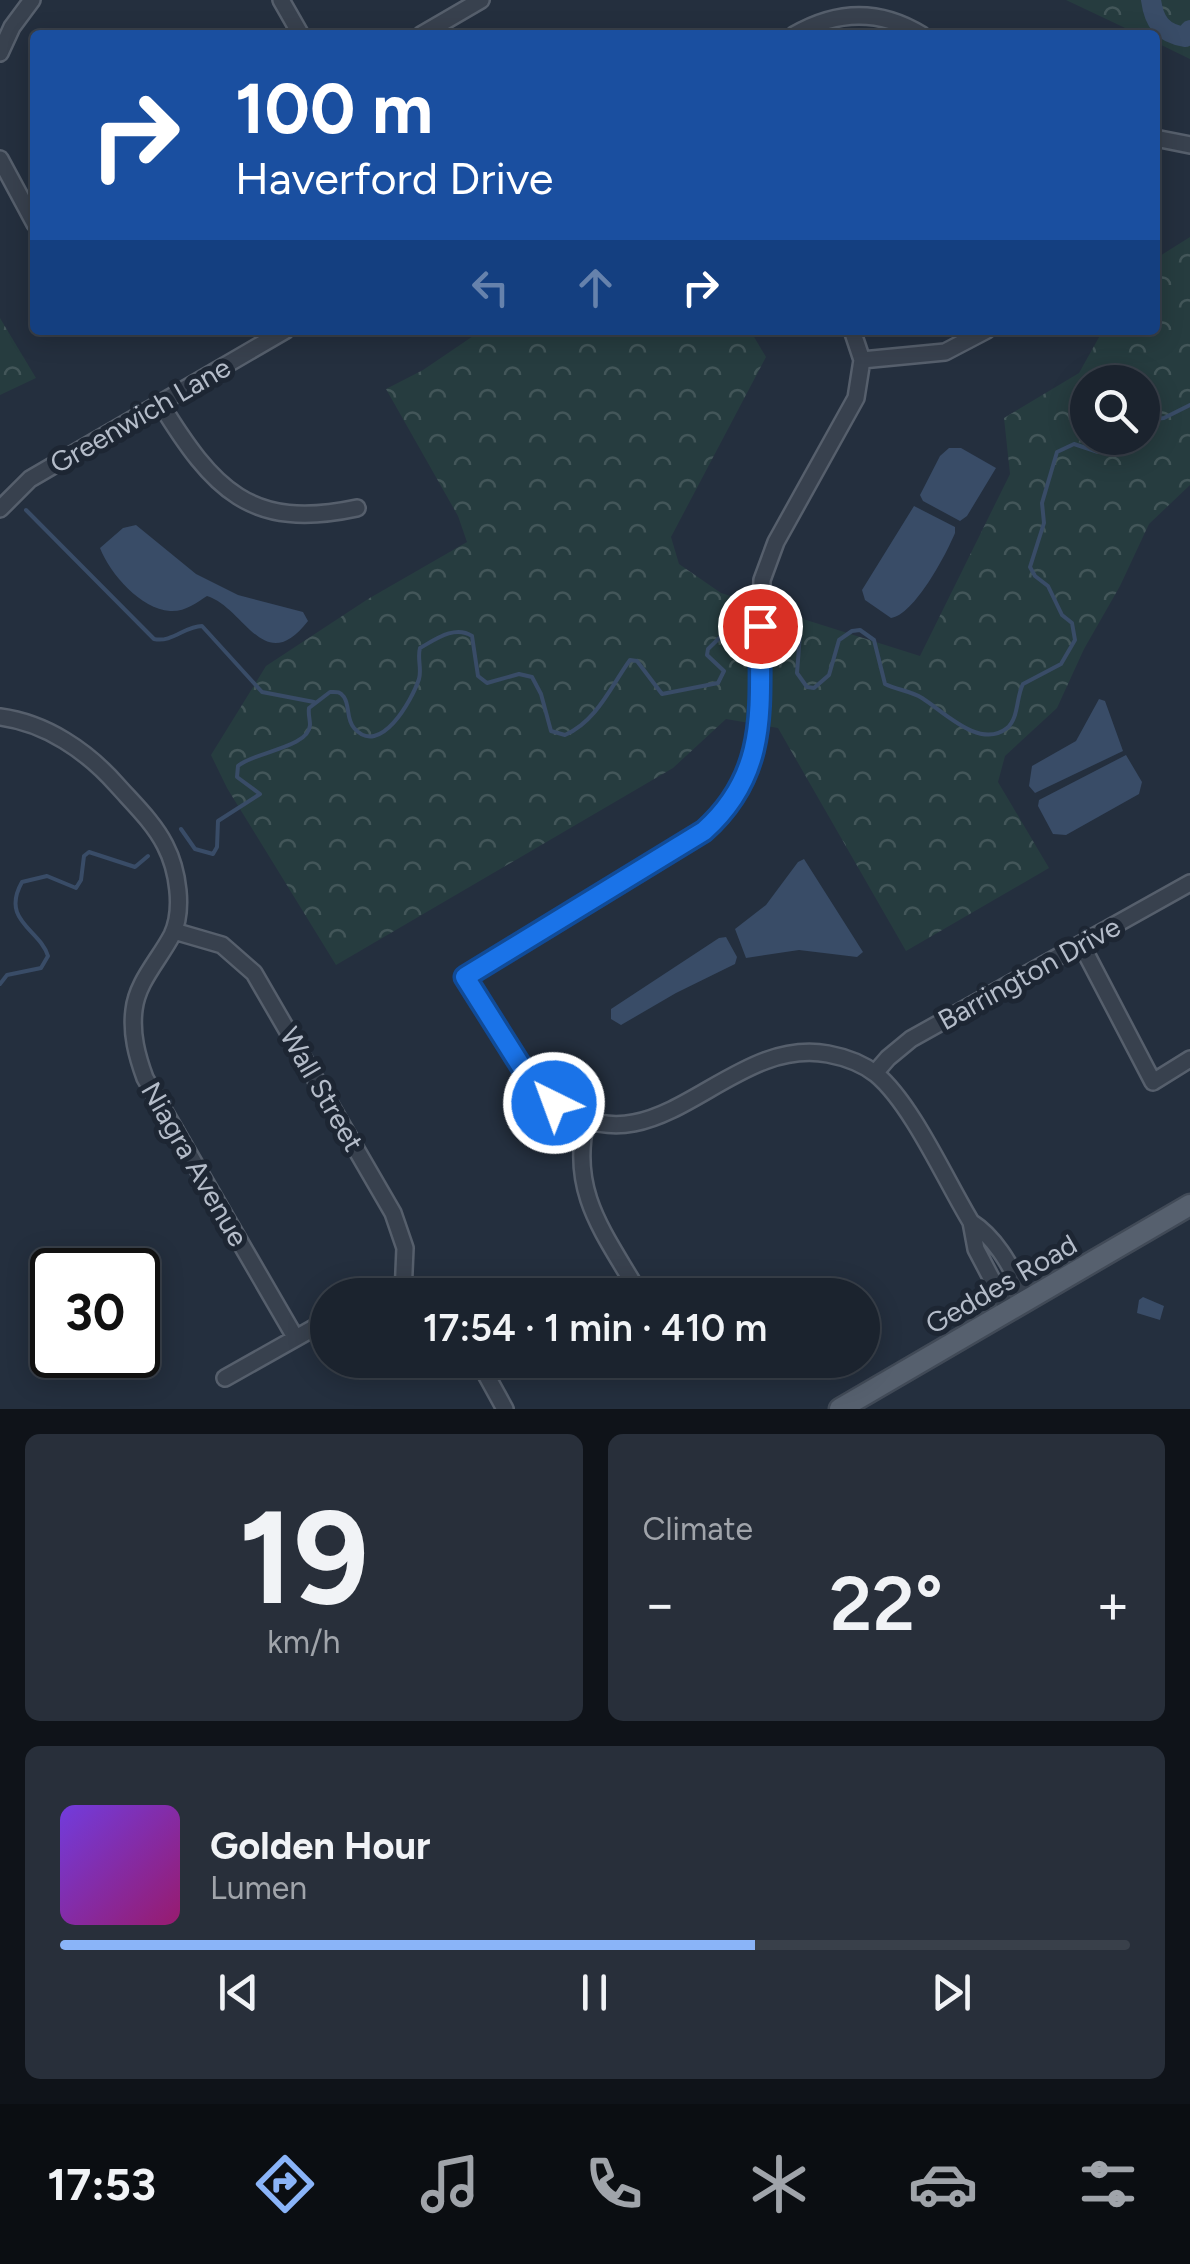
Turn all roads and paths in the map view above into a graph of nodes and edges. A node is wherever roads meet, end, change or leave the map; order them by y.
1 (32, 0) edge
2 (281, 0) edge
3 (481, 0) edge
4 (298, 30) edge
5 (430, 30) edge
6 (804, 30) edge
7 (914, 30) edge
8 (0, 53) edge
9 (1160, 139) edge
10 (1190, 145) edge
11 (0, 159) edge
12 (30, 215) edge
13 (277, 335) edge
14 (854, 335) edge
15 (977, 335) edge
16 (862, 360) junction
17 (160, 403) junction
18 (357, 508) dead end
19 (0, 509) edge
20 (0, 717) edge
21 (1190, 883) edge
22 (174, 931) junction
23 (1080, 944) junction
24 (1190, 1059) edge
25 (875, 1073) junction
26 (586, 1121) junction
27 (1190, 1205) edge
28 (970, 1222) junction
29 (405, 1278) edge
30 (631, 1278) edge
31 (1028, 1301) junction
32 (1009, 1312) junction
33 (310, 1329) edge
34 (295, 1337) junction
35 (226, 1378) dead end
36 (488, 1378) edge
37 (871, 1401) edge
38 (844, 1408) edge
39 (506, 1409) edge

1 - 8 street
2 - 4 street
3 - 5 street
6 - 7 street
9 - 10 street
11 - 12 street
13 - 17 street, Greenwich Lane
14 - 16 street
15 - 16 street
16 - 26 street
17 - 18 street
17 - 19 street, Greenwich Lane
20 - 22 street
21 - 23 street, Barrington Drive
22 - 29 street, Wall Street
22 - 34 street, Niagra Avenue
23 - 24 street
23 - 25 street, Barrington Drive
25 - 26 street
25 - 28 street
26 - 30 street
27 - 31 main road, Geddes Road
28 - 31 street
28 - 32 street
31 - 32 main road, Geddes Road
32 - 37 main road, Geddes Road
33 - 34 street
34 - 35 street
36 - 39 street
37 - 38 main road, Geddes Road

